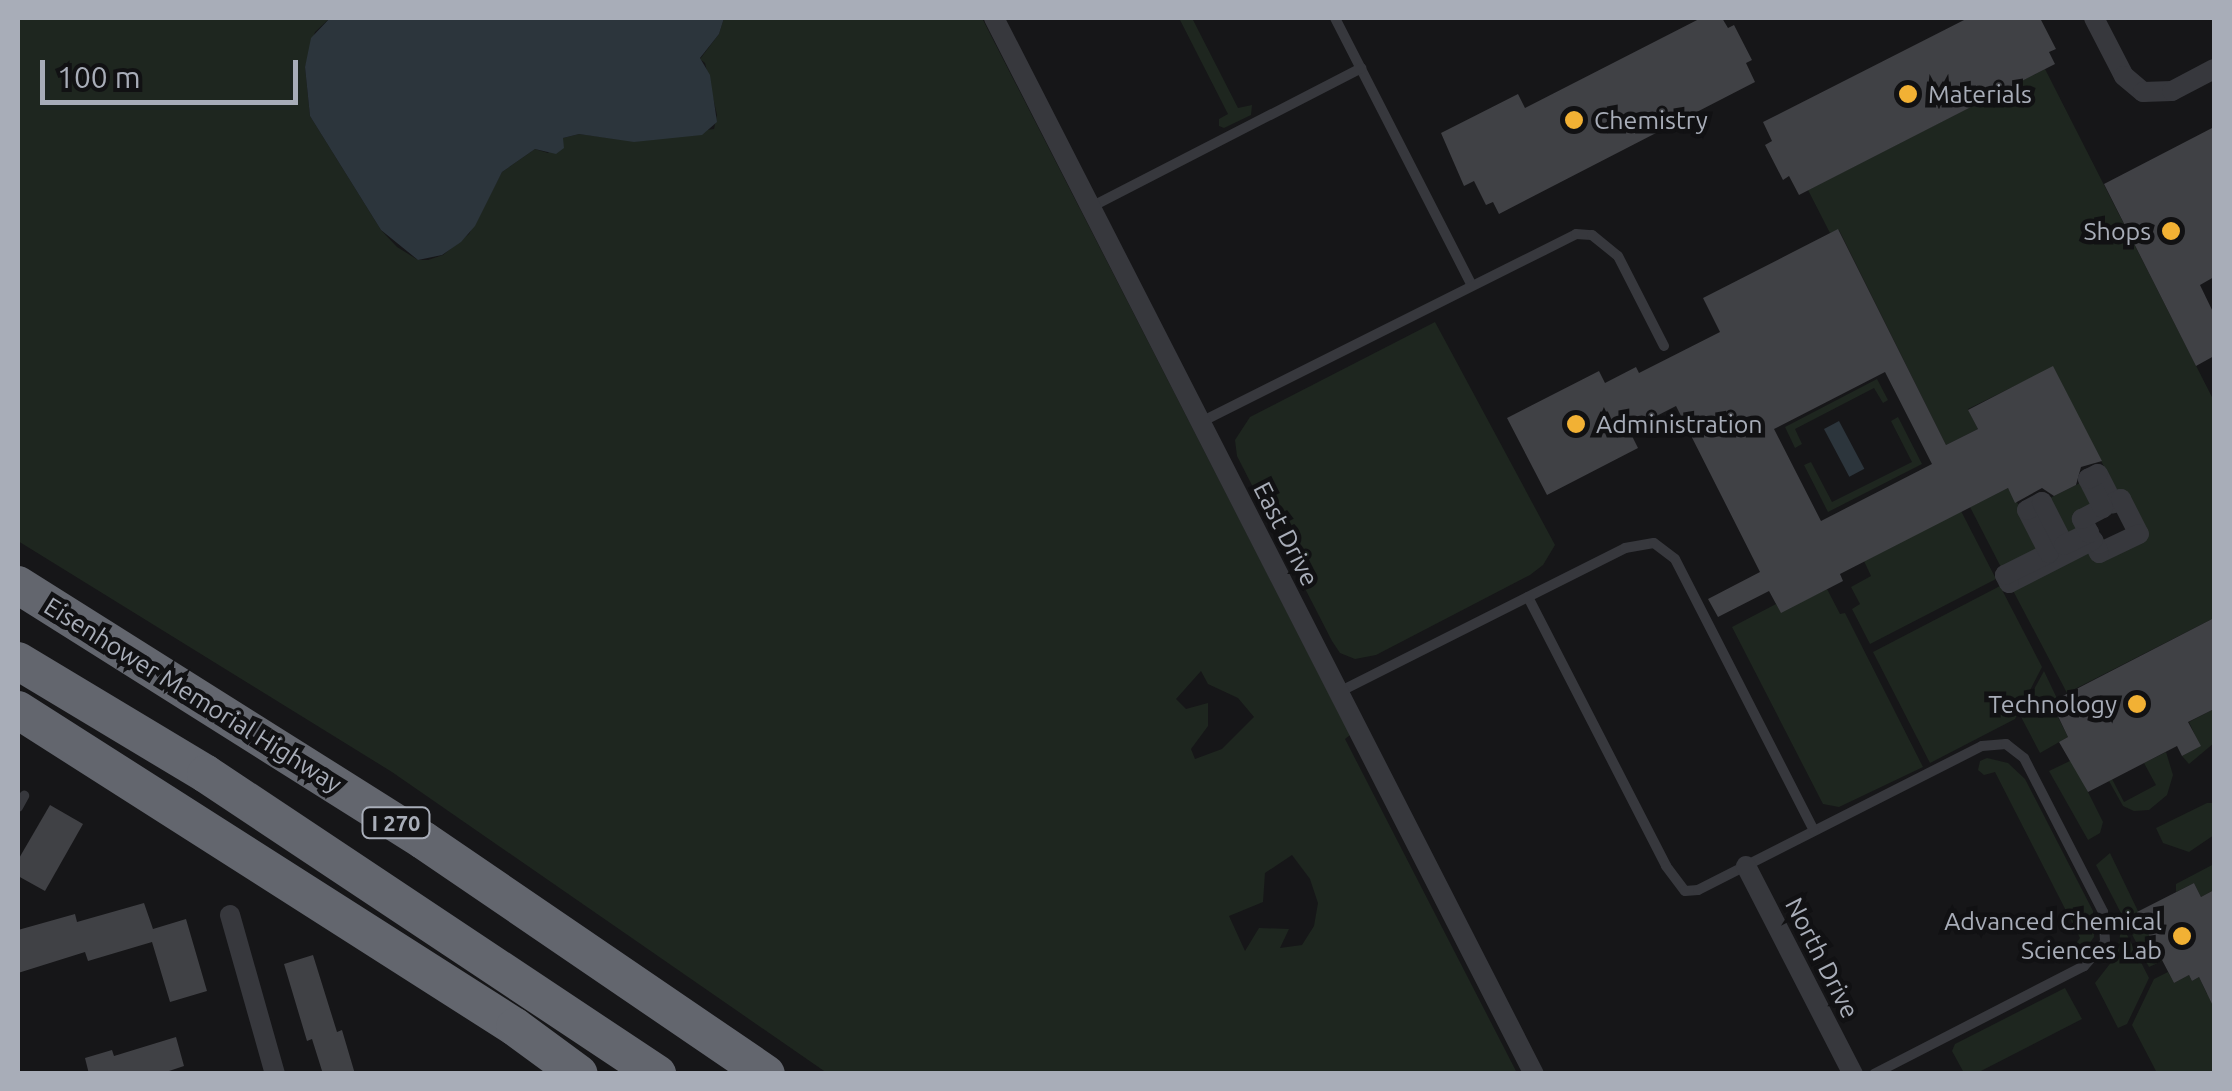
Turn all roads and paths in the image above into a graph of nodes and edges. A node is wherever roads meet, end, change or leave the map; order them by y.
1 (994, 18) edge
2 (1335, 18) edge
3 (2094, 18) edge
4 (1361, 68) junction
5 (2214, 69) edge
6 (1091, 207) junction
7 (1471, 284) junction
8 (1664, 346) dead end
9 (1201, 422) junction
10 (2139, 534) joint
11 (18, 585) edge
12 (1528, 597) junction
13 (18, 662) edge
14 (1339, 692) junction
15 (18, 710) edge
16 (24, 796) dead end
17 (18, 807) edge
18 (1814, 832) junction
19 (1746, 866) junction
20 (230, 915) dead end
21 (274, 1074) edge
22 (579, 1074) edge
23 (657, 1074) edge
24 (766, 1074) edge
25 (1534, 1074) edge
26 (1853, 1074) edge
27 (1874, 1074) edge

1 - 6 street, East Drive
2 - 4 lane
3 - 5 street
4 - 6 lane
4 - 7 lane
6 - 9 street, East Drive
7 - 8 lane
7 - 9 lane
9 - 14 street, East Drive
10 - 10 street
11 - 24 highway, Eisenhower Memorial Highway / I 270
12 - 14 lane
12 - 18 lane
12 - 19 lane
13 - 23 highway, I 270
14 - 25 street, East Drive
15 - 22 highway
16 - 17 lane
18 - 19 lane
18 - 27 lane
19 - 26 street, North Drive
20 - 21 street

